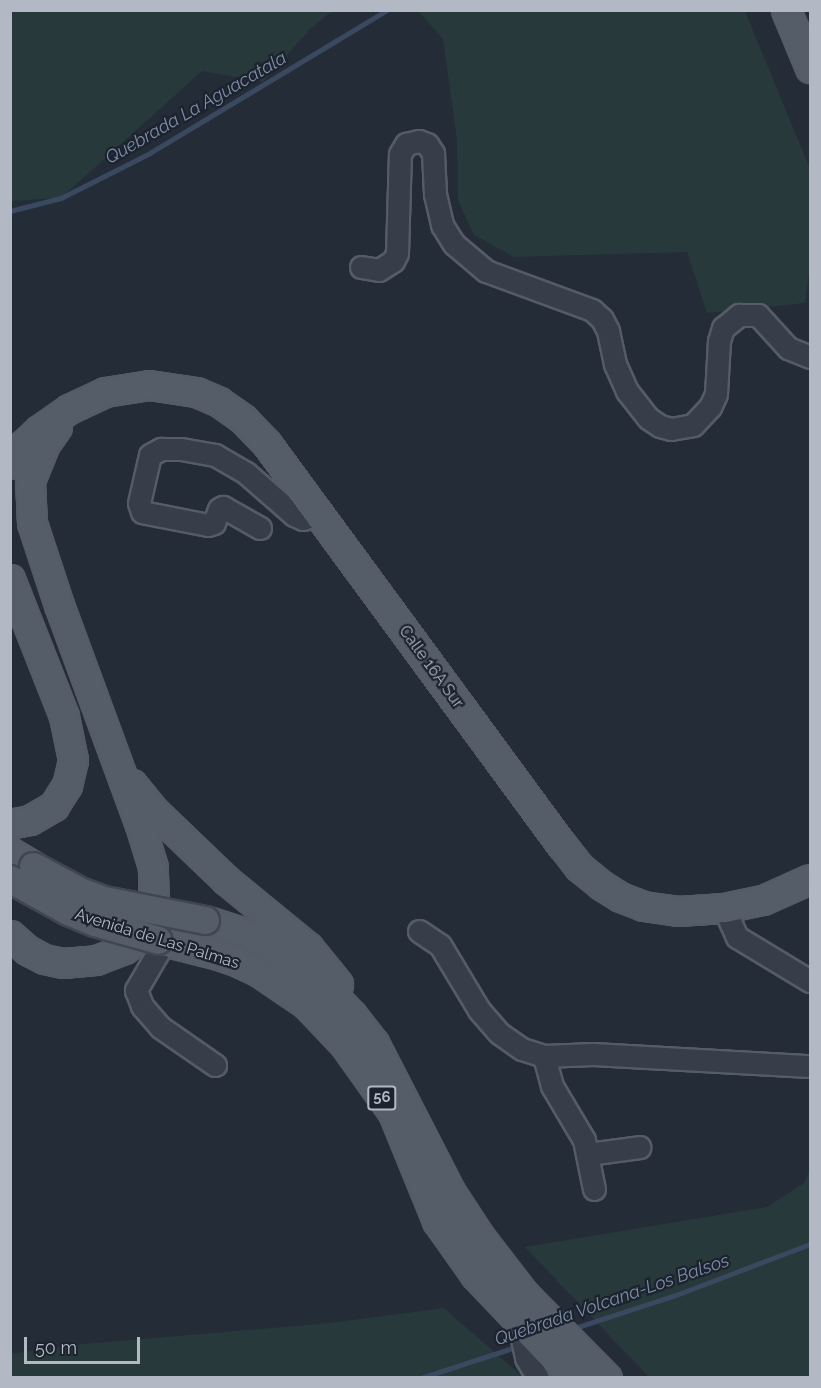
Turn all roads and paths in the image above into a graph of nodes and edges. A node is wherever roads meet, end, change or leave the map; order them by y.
1 (786, 10) edge
2 (809, 63) edge
3 (361, 267) dead end
4 (810, 357) edge
5 (69, 409) junction
6 (10, 464) edge
7 (317, 514) junction
8 (260, 528) dead end
9 (10, 579) edge
10 (122, 771) junction
11 (10, 824) edge
12 (10, 852) edge
13 (22, 872) edge
14 (810, 879) edge
15 (724, 908) junction
16 (419, 931) dead end
17 (10, 935) edge
18 (161, 941) junction
19 (810, 981) edge
20 (352, 1015) junction
21 (544, 1056) junction
22 (215, 1065) dead end
23 (810, 1066) edge
24 (640, 1147) dead end
25 (588, 1154) junction
26 (594, 1189) dead end
27 (527, 1331) junction
28 (590, 1372) edge
29 (538, 1377) edge

1 - 2 main road
3 - 4 lane
5 - 6 main road, Calle 16A Sur
5 - 7 main road, Calle 16A Sur
5 - 10 main road, Calle 16A Sur
7 - 8 lane
7 - 15 main road, Calle 16A Sur
9 - 11 main road
10 - 17 main road, Calle 16A Sur
10 - 20 main road
12 - 13 main road, Avenida de Las Palmas / 56
13 - 18 main road, Avenida de Las Palmas / 56, bridge
13 - 20 main road, Avenida de Las Palmas / 56, bridge
14 - 15 main road, Calle 16A Sur
15 - 19 lane
16 - 21 lane
18 - 22 lane
18 - 27 main road, Avenida de Las Palmas / 56
20 - 27 main road, Avenida de Las Palmas / 56
21 - 23 lane
21 - 25 lane
24 - 25 lane
25 - 26 lane
27 - 28 main road, Avenida de Las Palmas / 56
27 - 29 lane

